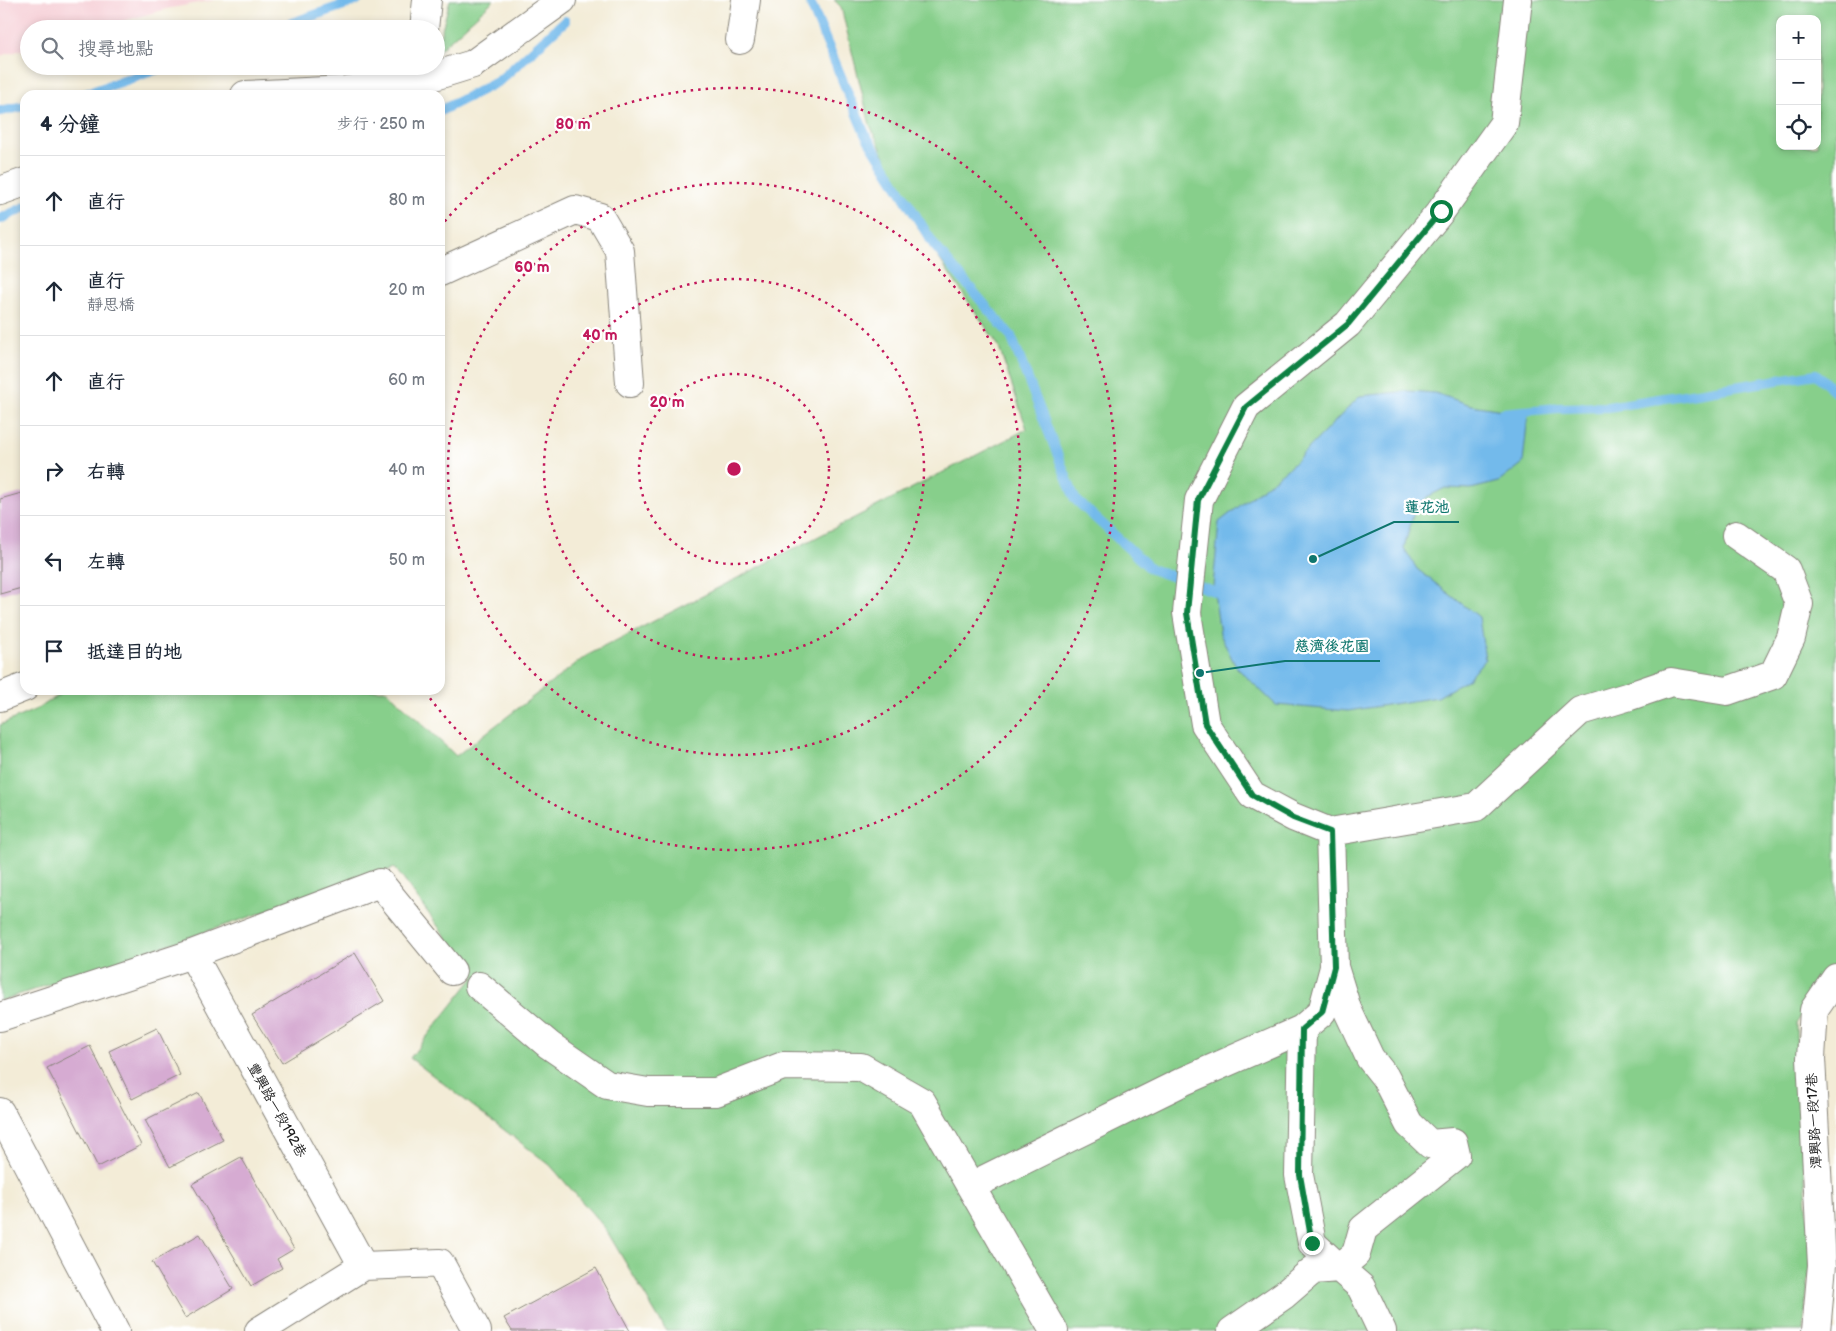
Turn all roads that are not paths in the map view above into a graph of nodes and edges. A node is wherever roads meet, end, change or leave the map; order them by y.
1 (427, 0) edge
2 (562, 0) edge
3 (746, 0) edge
4 (1518, 0) edge
5 (425, 20) edge
6 (740, 40) dead end
7 (445, 72) edge
8 (437, 75) edge
9 (417, 81) edge
10 (346, 90) edge
11 (20, 184) edge
12 (0, 191) edge
13 (445, 270) edge
14 (630, 383) dead end
15 (1736, 535) dead end
16 (20, 689) edge
17 (0, 697) edge
18 (1330, 832) junction
19 (192, 954) junction
20 (1334, 967) junction
21 (452, 972) dead end
22 (1836, 978) edge
23 (479, 986) dead end
24 (0, 1017) edge
25 (1302, 1029) junction
26 (0, 1112) edge
27 (971, 1186) junction
28 (363, 1266) junction
29 (1339, 1268) junction
30 (115, 1331) edge
31 (259, 1331) edge
32 (477, 1331) edge
33 (1054, 1331) edge
34 (1232, 1331) edge
35 (1382, 1331) edge
36 (1816, 1331) edge

1 - 5 street
2 - 7 street
3 - 6 street
4 - 18 street
8 - 9 street
9 - 10 street
11 - 12 street
13 - 14 street
15 - 18 street
16 - 17 street
18 - 20 street
19 - 21 street
19 - 24 street
19 - 28 street, 豐興路一段192巷
20 - 25 street
20 - 29 street
22 - 36 street, 潭興路一段17巷
23 - 27 street
25 - 27 street
25 - 29 street
26 - 30 street
27 - 33 street
28 - 31 street
28 - 32 street
29 - 34 street
29 - 35 street

